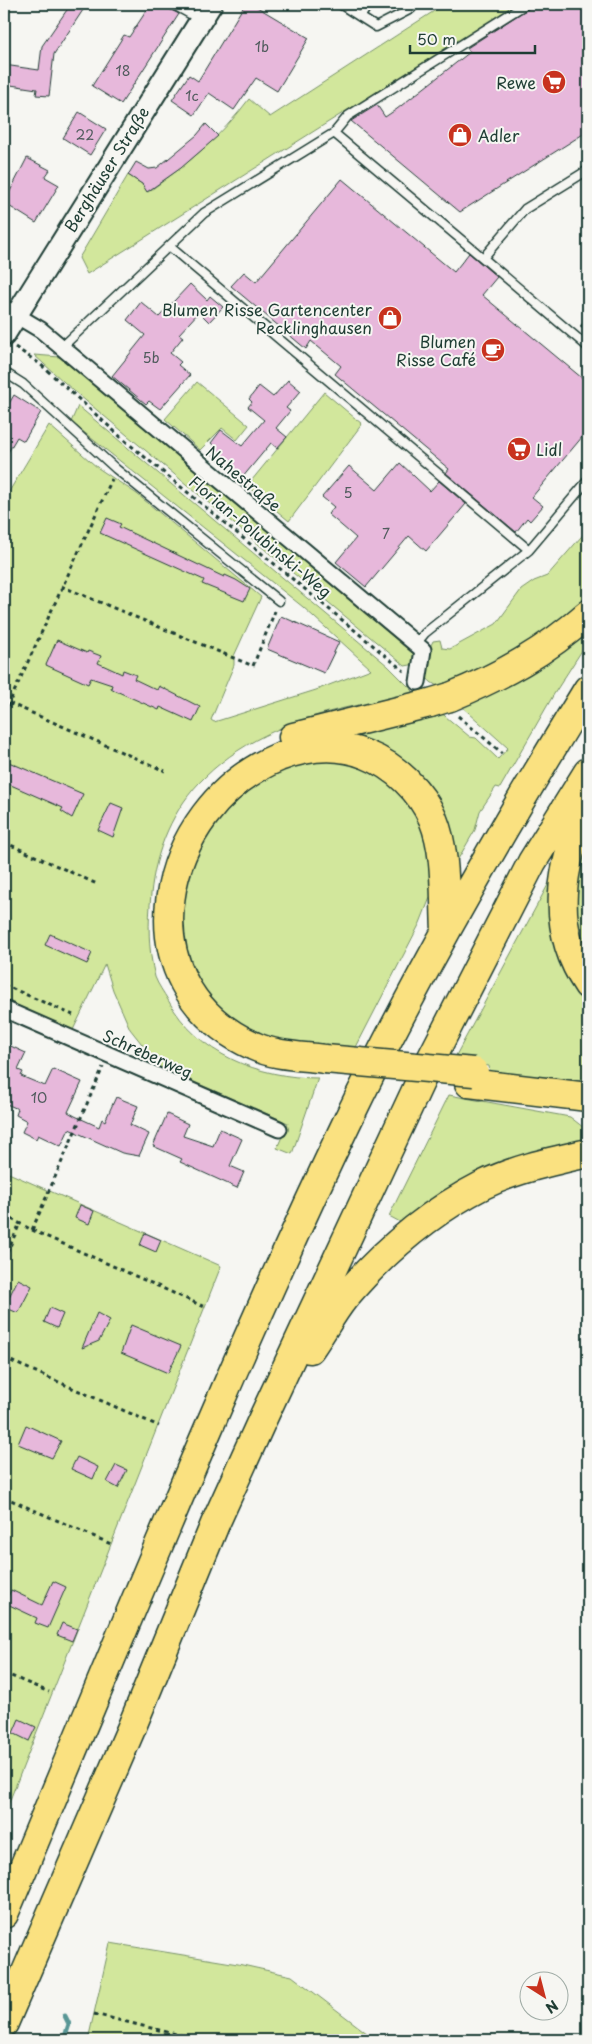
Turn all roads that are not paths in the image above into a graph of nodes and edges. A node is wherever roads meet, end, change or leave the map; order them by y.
1 (172, 4) edge
2 (340, 4) edge
3 (369, 4) edge
4 (415, 4) edge
5 (526, 4) edge
6 (206, 12) edge
7 (360, 17) junction
8 (334, 133) junction
9 (588, 170) edge
10 (170, 246) junction
11 (483, 258) junction
12 (10, 312) edge
13 (7, 340) edge
14 (588, 347) edge
15 (61, 348) junction
16 (4, 372) edge
17 (588, 480) edge
18 (529, 550) junction
19 (279, 601) road end
20 (588, 614) edge
21 (416, 644) junction
22 (588, 689) edge
23 (438, 699) junction
24 (588, 772) edge
25 (588, 802) edge
26 (446, 931) junction
27 (588, 985) edge
28 (4, 1009) edge
29 (322, 1063) junction
30 (472, 1078) junction
31 (588, 1087) edge
32 (588, 1097) edge
33 (279, 1129) dead end
34 (588, 1153) edge
35 (263, 1418) junction
36 (4, 1914) edge
37 (4, 2023) edge

1 - 6 lane
2 - 7 lane
3 - 7 lane
4 - 7 lane
5 - 8 lane
6 - 12 street, Berghäuser Straße
8 - 10 lane
8 - 11 lane
9 - 11 lane
10 - 15 lane
10 - 18 lane
11 - 14 lane
12 - 13 street, Berghäuser Straße
12 - 15 street, Nahestraße
15 - 21 street, Nahestraße
16 - 19 lane
17 - 18 lane
18 - 21 lane
20 - 23 highway
21 - 23 street
22 - 26 highway
23 - 29 highway
24 - 35 highway
25 - 27 highway
26 - 29 highway
26 - 36 highway
28 - 33 street, Schreberweg
29 - 30 highway
30 - 31 highway
30 - 32 highway
34 - 35 highway
35 - 37 highway

